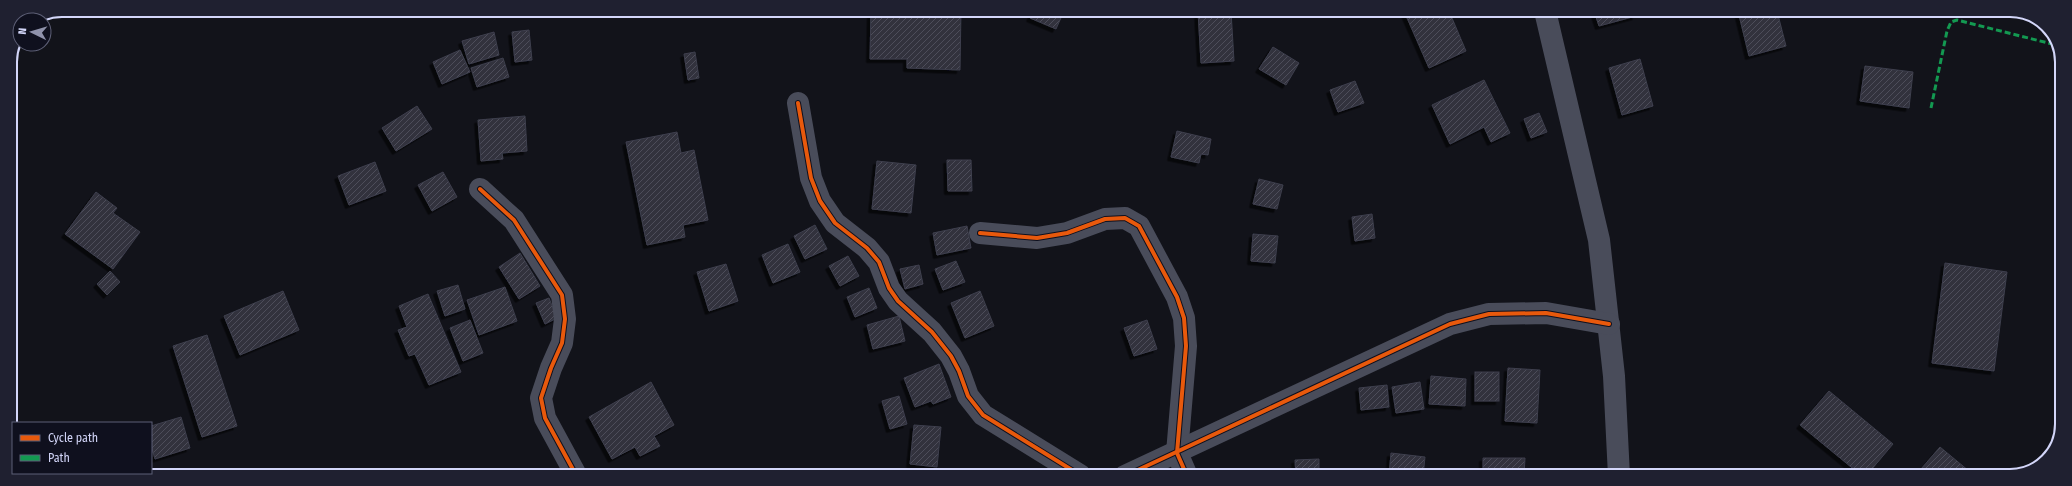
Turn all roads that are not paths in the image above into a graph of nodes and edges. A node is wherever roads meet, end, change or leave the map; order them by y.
1 (1546, 17) edge
2 (798, 102) dead end
3 (480, 189) dead end
4 (980, 233) dead end
5 (1609, 324) junction
6 (1176, 453) junction
7 (573, 469) edge
8 (1069, 469) edge
9 (1141, 469) edge
10 (1183, 469) edge
11 (1619, 469) edge

1 - 5 street
2 - 8 street
3 - 7 street
4 - 6 street
5 - 6 street
5 - 11 street
6 - 9 street
6 - 10 street

